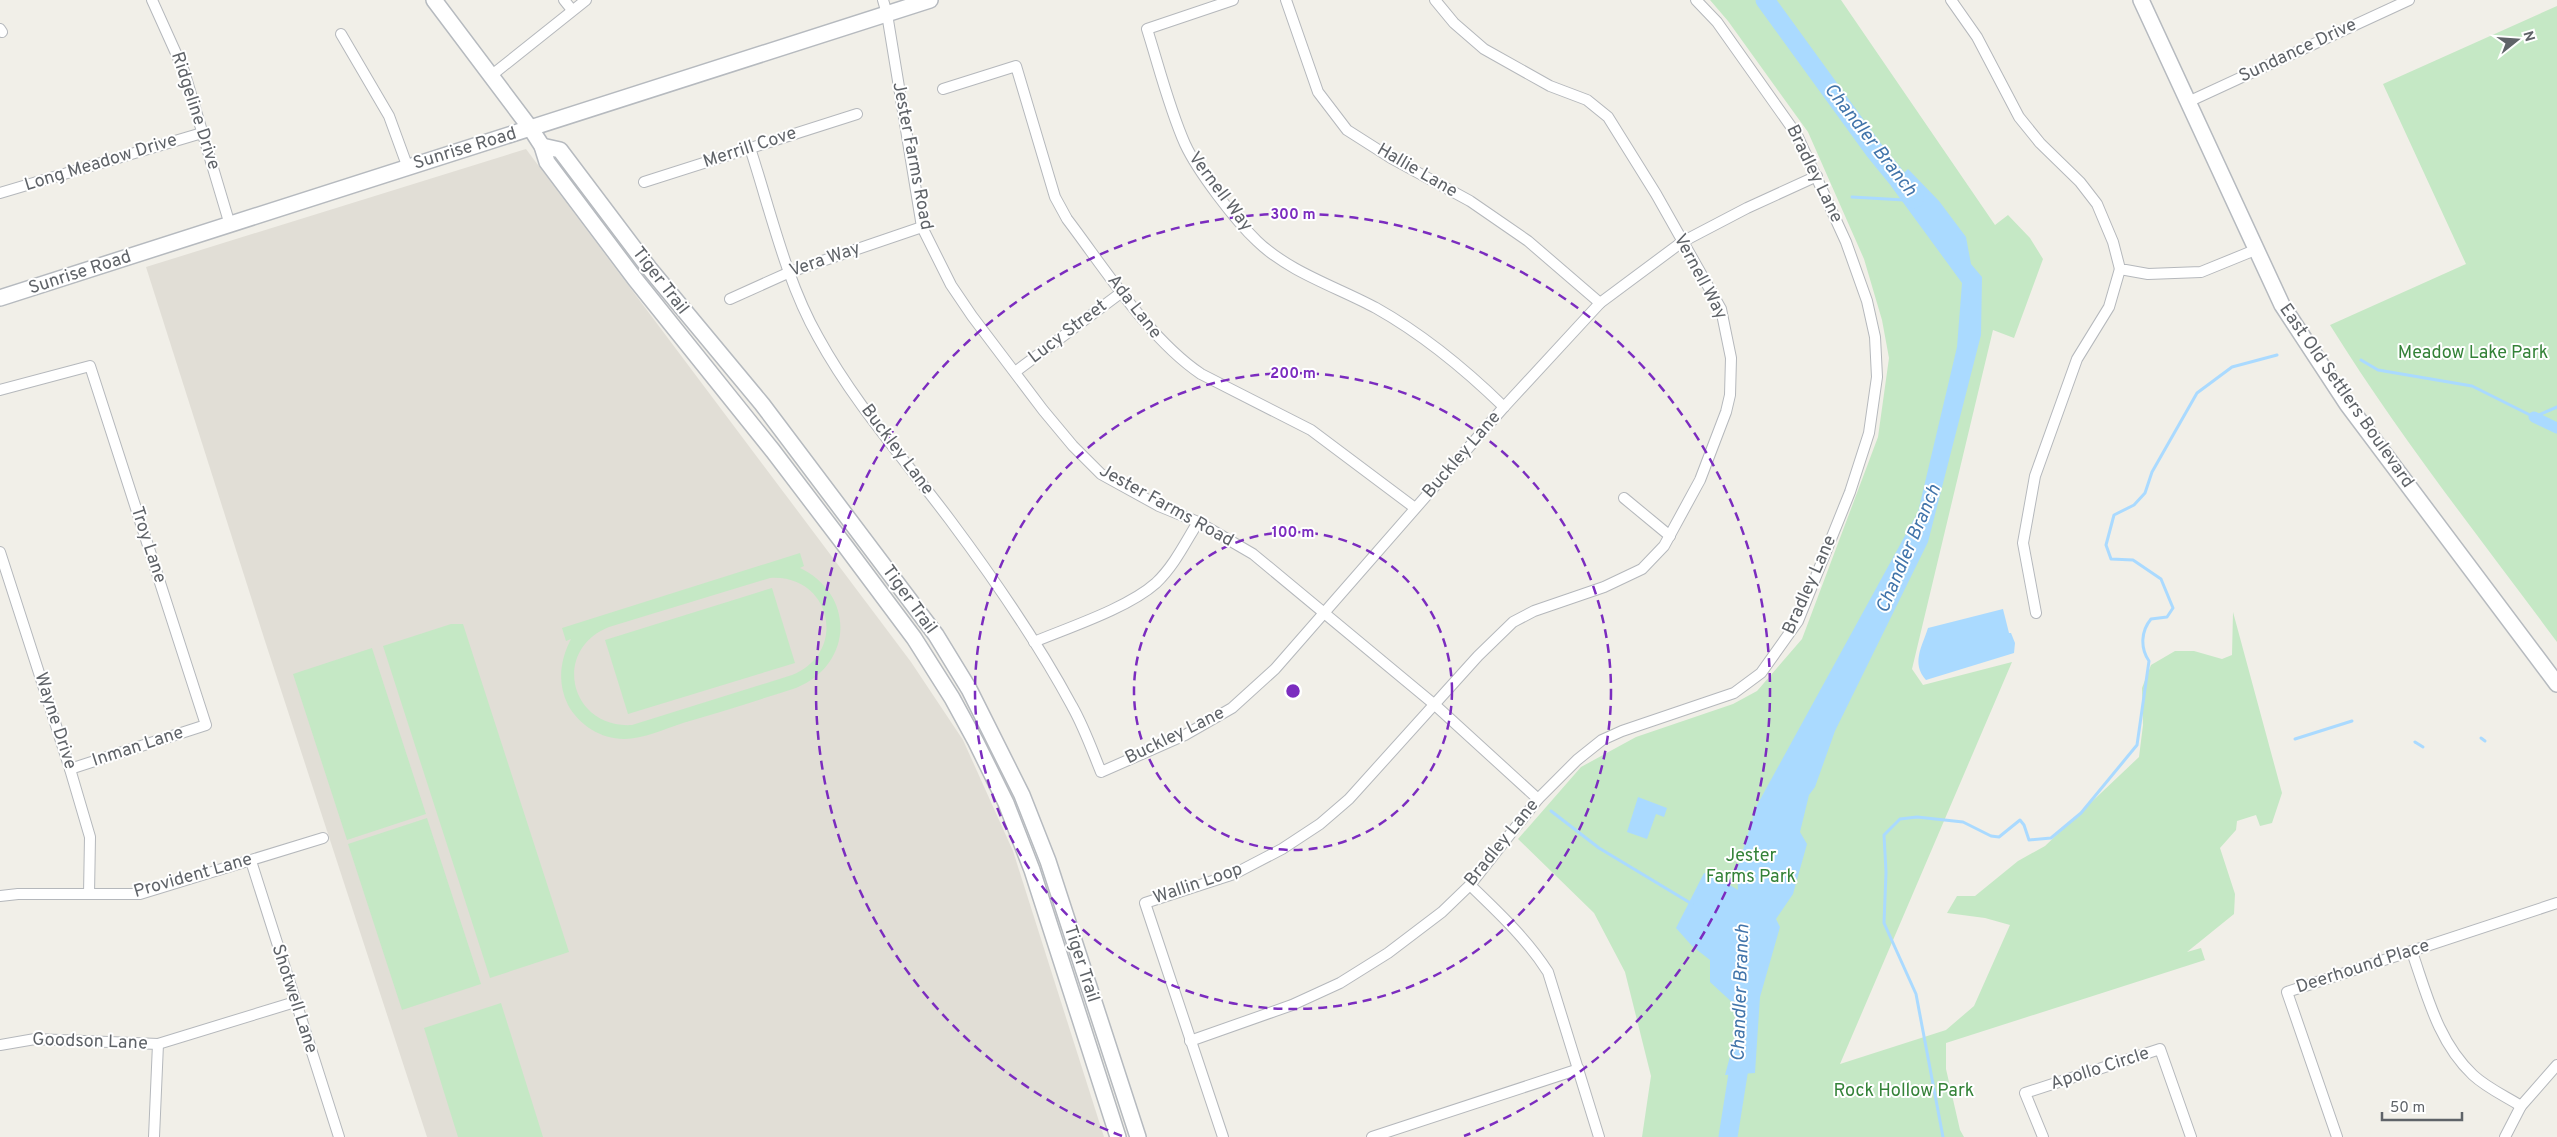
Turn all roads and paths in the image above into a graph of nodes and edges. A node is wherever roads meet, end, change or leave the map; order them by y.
1 (152, 0) edge
2 (434, 0) edge
3 (564, 0) edge
4 (586, 0) edge
5 (930, 0) edge
6 (1233, 0) edge
7 (1286, 0) edge
8 (1435, 0) edge
9 (1696, 0) edge
10 (1951, 0) edge
11 (2141, 0) edge
12 (2409, 0) edge
13 (885, 7) edge
14 (572, 10) junction
15 (341, 34) dead end
16 (492, 75) junction
17 (943, 89) dead end
18 (2188, 102) junction
19 (857, 114) dead end
20 (531, 129) junction
21 (202, 133) junction
22 (542, 146) junction
23 (750, 148) junction
24 (408, 168) junction
25 (1817, 176) junction
26 (644, 182) dead end
27 (0, 193) edge
28 (230, 225) junction
29 (922, 227) junction
30 (1682, 242) junction
31 (2255, 250) junction
32 (2120, 269) junction
33 (790, 272) junction
34 (1122, 292) junction
35 (0, 298) edge
36 (730, 299) dead end
37 (1600, 303) junction
38 (1015, 372) junction
39 (0, 390) edge
40 (1504, 407) junction
41 (1624, 498) dead end
42 (1415, 508) junction
43 (1198, 522) junction
44 (1670, 536) junction
45 (0, 552) edge
46 (1325, 612) junction
47 (2036, 613) dead end
48 (1034, 642) junction
49 (2557, 684) edge
50 (1435, 705) junction
51 (206, 725) joint
52 (70, 769) junction
53 (1538, 799) junction
54 (323, 838) dead end
55 (251, 860) junction
56 (1470, 885) junction
57 (89, 894) junction
58 (0, 896) edge
59 (2557, 903) edge
60 (2412, 952) junction
61 (295, 1002) junction
62 (1190, 1041) junction
63 (158, 1044) junction
64 (0, 1045) edge
65 (2557, 1065) edge
66 (1579, 1069) junction
67 (2522, 1106) junction
68 (154, 1137) edge
69 (339, 1137) edge
70 (1118, 1137) edge
71 (1138, 1137) edge
72 (1223, 1137) edge
73 (1372, 1137) edge
74 (1599, 1137) edge
75 (2042, 1137) edge
76 (2191, 1137) edge
77 (2337, 1137) edge
78 (2505, 1137) edge

1 - 21 street, Ridgeline Drive
2 - 16 street, Tiger Trail
3 - 14 street
4 - 14 street
5 - 13 street, Sunrise Road
6 - 40 street, Vernell Way
7 - 37 street, Hallie Lane
8 - 30 street, Vernell Way
9 - 25 street, Bradley Lane
10 - 32 street
11 - 18 street, East Old Settlers Boulevard
12 - 18 street, Sundance Drive
13 - 20 street, Sunrise Road
13 - 29 street, Jester Farms Road
14 - 16 street
15 - 24 street
16 - 20 street, Tiger Trail
17 - 34 street, Ada Lane
18 - 31 street, East Old Settlers Boulevard
19 - 23 street, Merrill Cove
20 - 22 street, Tiger Trail
20 - 24 street, Sunrise Road
21 - 27 street, Long Meadow Drive
21 - 28 street, Ridgeline Drive
22 - 70 street, Tiger Trail
22 - 71 street, Tiger Trail
23 - 26 street, Merrill Cove
23 - 33 street, Buckley Lane
24 - 28 street, Sunrise Road
25 - 30 street, Buckley Lane
25 - 53 street, Bradley Lane
28 - 35 street, Sunrise Road
29 - 33 street, Vera Way
29 - 38 street, Jester Farms Road
30 - 37 street, Buckley Lane
30 - 44 street, Vernell Way
31 - 32 street
31 - 49 street, East Old Settlers Boulevard
32 - 47 street
33 - 36 street, Vera Way
33 - 48 street, Buckley Lane
34 - 38 street, Lucy Street
34 - 42 street, Ada Lane
37 - 40 street, Buckley Lane
38 - 43 street, Jester Farms Road
39 - 51 street, Troy Lane
40 - 42 street, Buckley Lane
41 - 44 street
42 - 46 street, Buckley Lane
43 - 46 street, Jester Farms Road
43 - 48 street
44 - 50 street, Vernell Way
45 - 52 street, Wayne Drive
46 - 48 street, Buckley Lane
46 - 50 street, Jester Farms Road
50 - 53 street, Jester Farms Road
50 - 62 street, Wallin Loop
51 - 52 street, Inman Lane
52 - 57 street, Wayne Drive
53 - 56 street, Bradley Lane
54 - 55 street, Provident Lane
55 - 57 street, Provident Lane
55 - 61 street, Shotwell Lane
56 - 62 street, Bradley Lane
56 - 66 street
57 - 58 street, Provident Lane
59 - 60 street, Deerhound Place
60 - 67 street
60 - 77 street, Deerhound Place
61 - 63 street, Goodson Lane
61 - 69 street, Shotwell Lane
62 - 72 street, Wallin Loop
63 - 64 street, Goodson Lane
63 - 68 street
65 - 67 street
66 - 73 street
66 - 74 street
67 - 78 street
75 - 76 street, Apollo Circle

